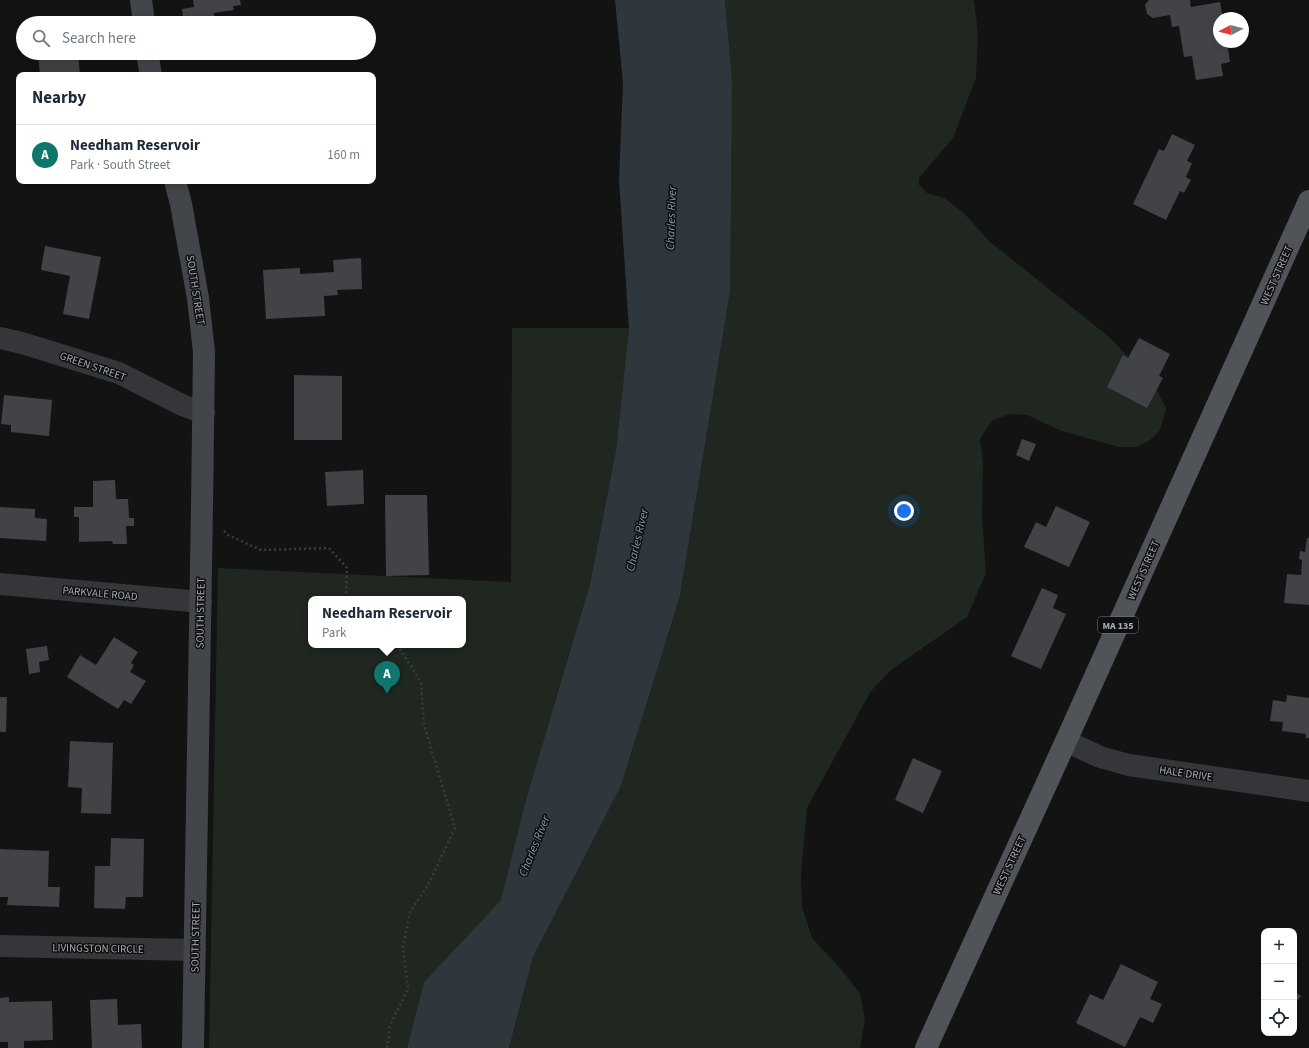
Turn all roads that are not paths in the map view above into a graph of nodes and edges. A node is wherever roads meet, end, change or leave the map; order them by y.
1 (141, 0) edge
2 (143, 16) edge
3 (148, 60) edge
4 (150, 72) edge
5 (176, 184) edge
6 (1309, 201) edge
7 (0, 338) edge
8 (204, 413) junction
9 (0, 584) edge
10 (201, 602) junction
11 (1066, 741) junction
12 (1309, 791) edge
13 (0, 946) edge
14 (195, 950) junction
15 (193, 1048) edge
16 (926, 1048) edge

1 - 2 street
3 - 4 street
5 - 8 street, SOUTH STREET
6 - 11 main road, WEST STREET / MA 135
7 - 8 street, GREEN STREET
8 - 10 street, SOUTH STREET
9 - 10 street, PARKVALE ROAD
10 - 14 street, SOUTH STREET
11 - 12 street, HALE DRIVE
11 - 16 main road, WEST STREET / MA 135
13 - 14 street, LIVINGSTON CIRCLE
14 - 15 street, SOUTH STREET

